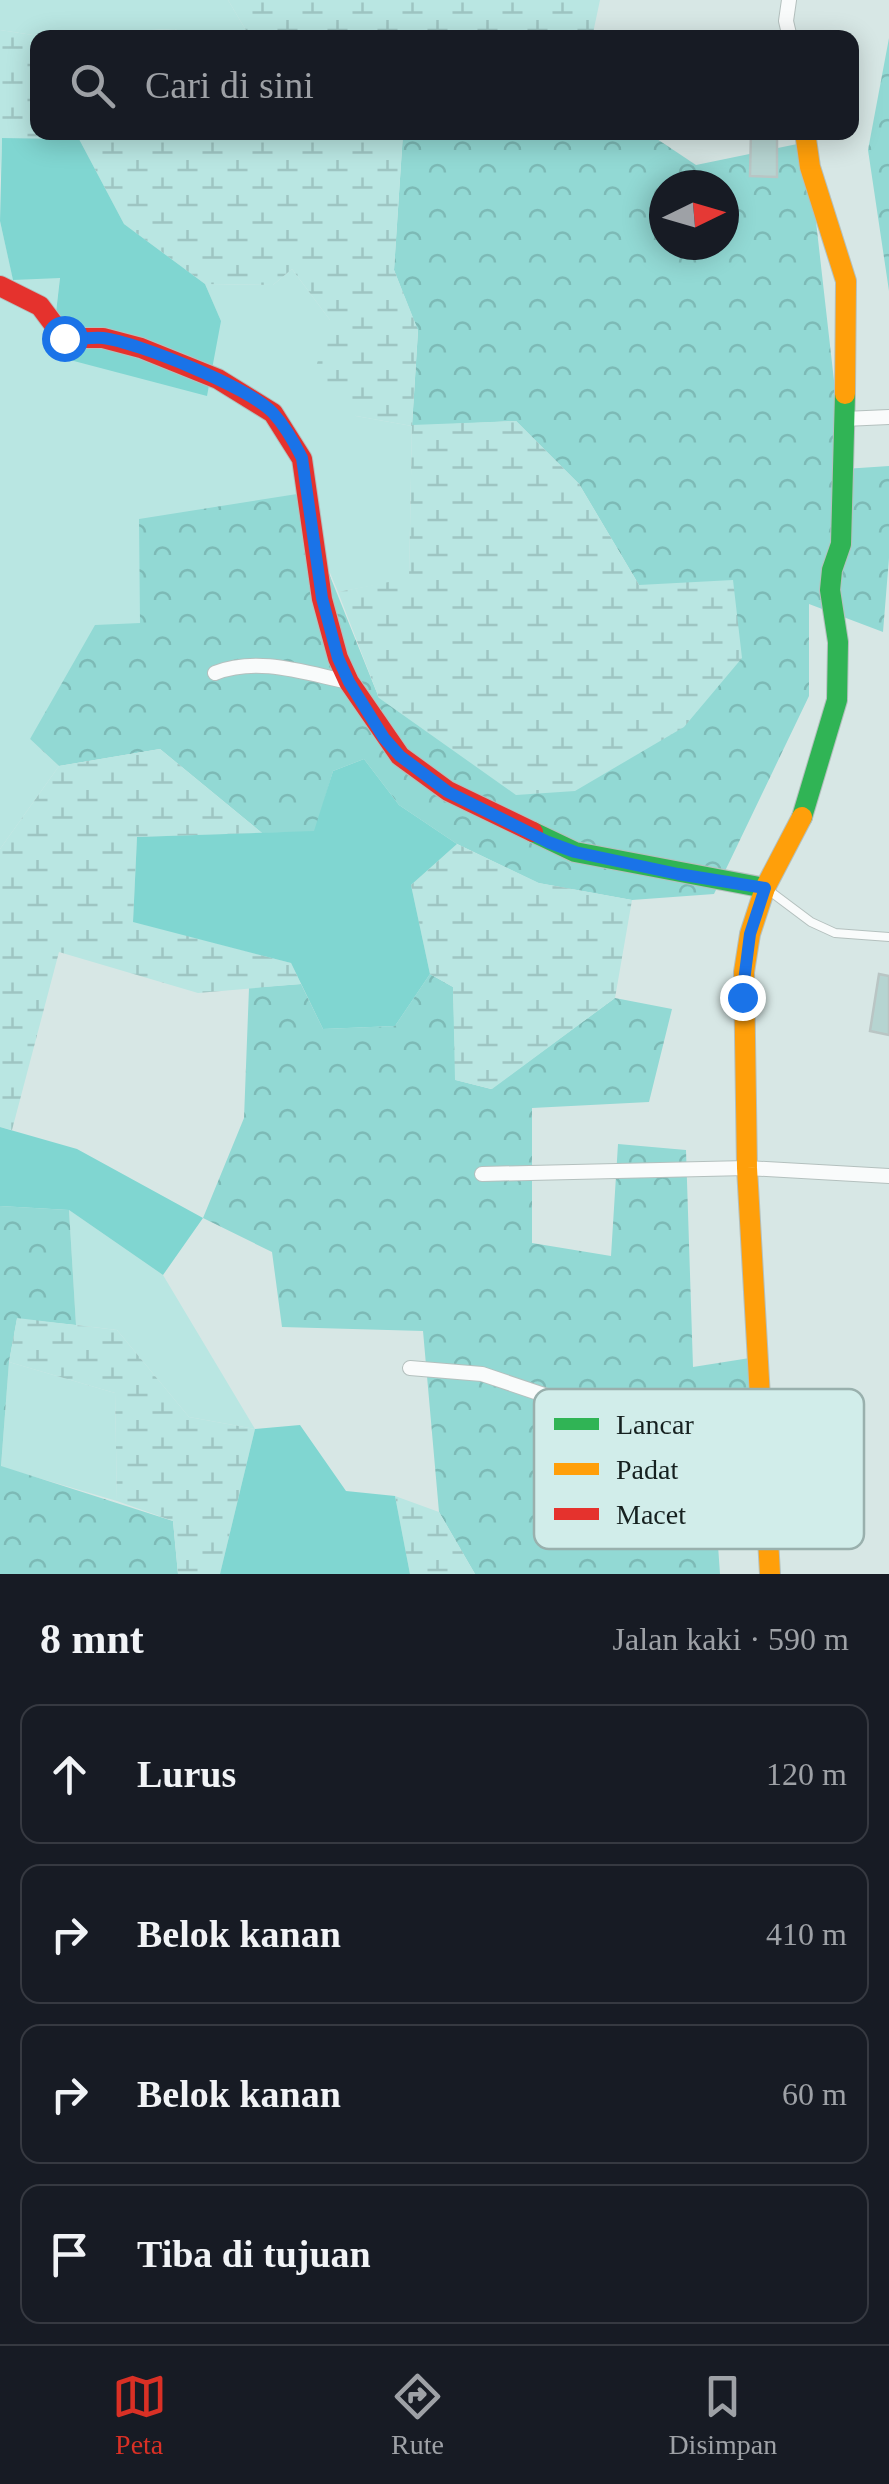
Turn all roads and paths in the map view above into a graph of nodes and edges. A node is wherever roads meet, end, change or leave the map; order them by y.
1 (789, 0) edge
2 (788, 30) edge
3 (807, 140) edge
4 (0, 286) edge
5 (889, 417) edge
6 (844, 419) junction
7 (215, 673) dead end
8 (349, 682) junction
9 (765, 888) junction
10 (889, 937) edge
11 (748, 1168) junction
12 (482, 1174) dead end
13 (889, 1176) edge
14 (410, 1368) dead end
15 (758, 1389) edge
16 (534, 1392) edge
17 (768, 1549) edge
18 (770, 1574) edge

1 - 2 street
3 - 6 street
4 - 8 street
5 - 6 street
6 - 9 street
7 - 8 street
8 - 9 street
9 - 10 lane
9 - 11 street
11 - 12 street
11 - 13 street
11 - 15 street
14 - 16 street
17 - 18 street

